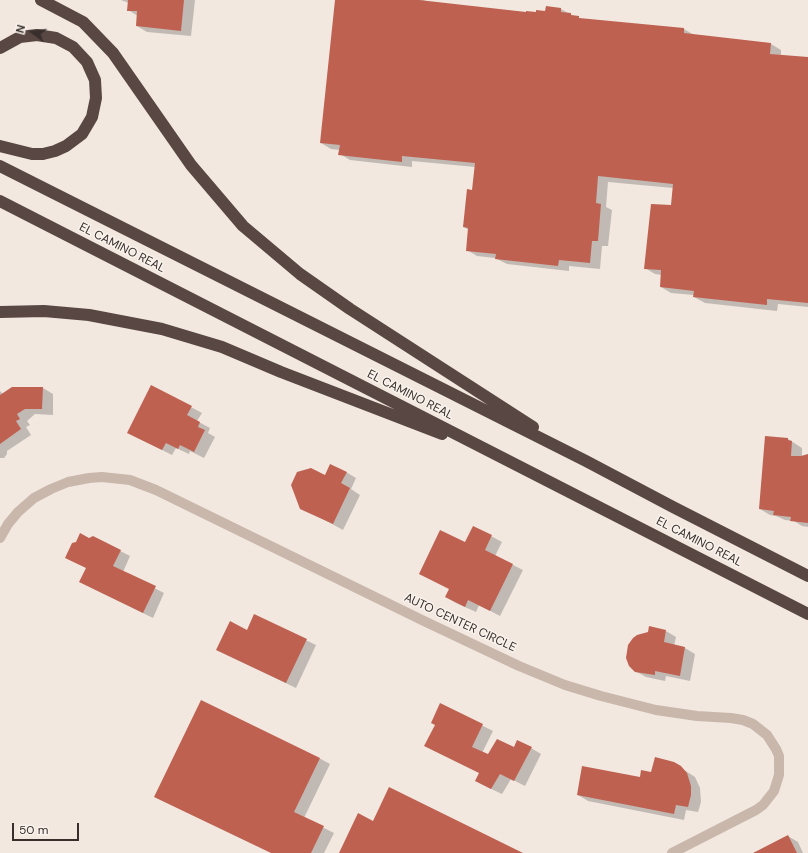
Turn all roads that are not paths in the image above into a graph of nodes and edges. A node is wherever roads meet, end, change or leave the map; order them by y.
1 (41, 0) edge
2 (0, 48) edge
3 (0, 146) edge
4 (0, 166) edge
5 (0, 201) edge
6 (0, 312) edge
7 (503, 458) junction
8 (586, 461) junction
9 (0, 538) edge
10 (808, 576) edge
11 (808, 614) edge
12 (672, 853) edge

1 - 8 highway
2 - 3 highway
4 - 8 highway, EL CAMINO REAL
5 - 7 highway, EL CAMINO REAL
6 - 7 highway
7 - 11 highway, EL CAMINO REAL
8 - 10 highway, EL CAMINO REAL
9 - 12 street, AUTO CENTER CIRCLE

